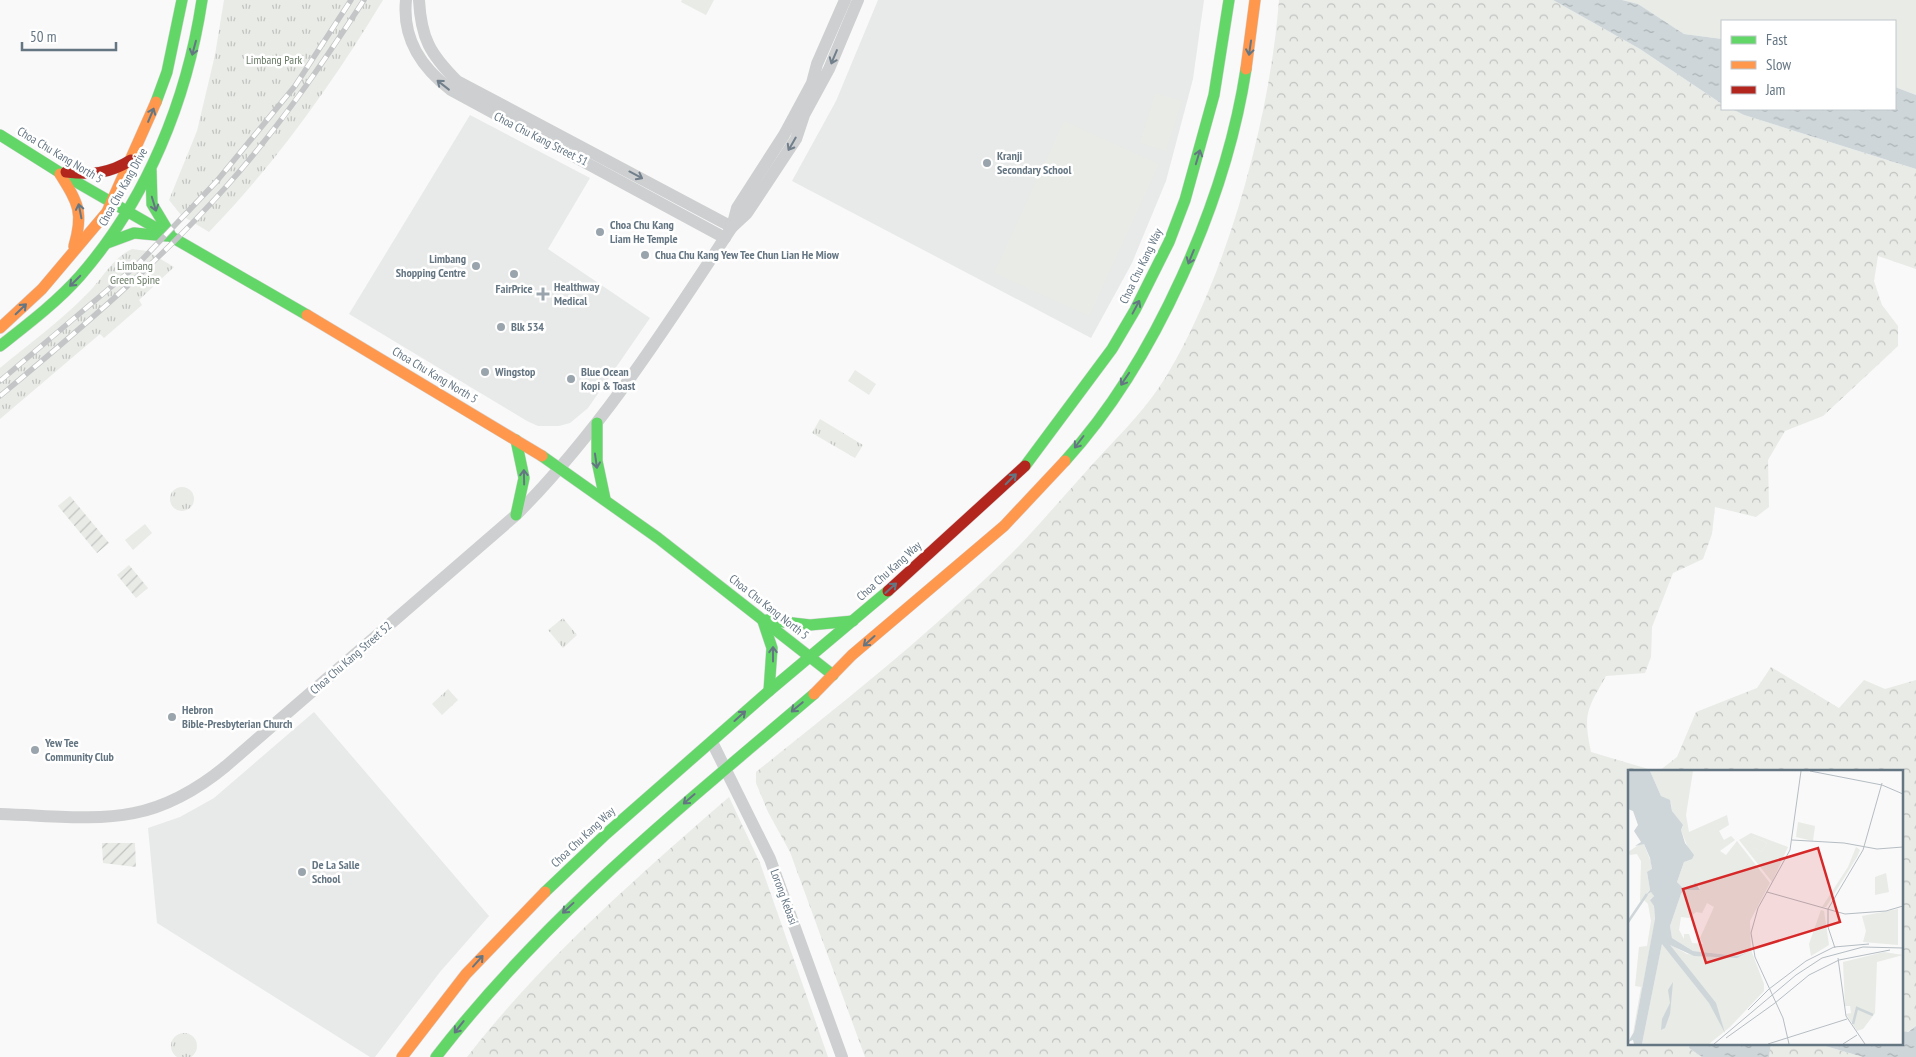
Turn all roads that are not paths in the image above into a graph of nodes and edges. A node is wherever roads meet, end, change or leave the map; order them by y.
1 (182, 0) edge
2 (202, 0) edge
3 (406, 0) edge
4 (419, 0) edge
5 (845, 0) edge
6 (858, 0) edge
7 (1229, 0) edge
8 (1255, 0) edge
9 (0, 135) edge
10 (131, 160) junction
11 (151, 168) junction
12 (58, 172) junction
13 (111, 202) junction
14 (127, 211) junction
15 (729, 232) junction
16 (172, 236) junction
17 (107, 244) junction
18 (72, 255) junction
19 (0, 328) edge
20 (0, 346) edge
21 (597, 423) junction
22 (516, 440) junction
23 (562, 468) junction
24 (605, 499) junction
25 (516, 515) junction
26 (762, 619) junction
27 (855, 621) junction
28 (811, 657) junction
29 (833, 674) junction
30 (768, 691) junction
31 (712, 742) junction
32 (726, 767) junction
33 (0, 814) edge
34 (402, 1057) edge
35 (436, 1057) edge
36 (842, 1057) edge

10 -> 1 main road, Choa Chu Kang Drive
2 -> 11 main road, Choa Chu Kang Drive
15 -> 3 street, Choa Chu Kang Street 51
4 -> 15 street, Choa Chu Kang Street 51
5 - 15 street
6 -> 15 street
27 -> 7 main road, Choa Chu Kang Way
8 -> 29 main road
9 - 12 main road, Choa Chu Kang North 5
10 - 12 main road
10 - 13 main road, Choa Chu Kang Drive
11 - 14 main road, Choa Chu Kang Drive
11 -> 16 main road
12 - 13 main road, Choa Chu Kang North 5
18 -> 12 main road
13 - 14 main road, Choa Chu Kang North 5
13 - 18 main road, Choa Chu Kang Drive
14 - 16 main road, Choa Chu Kang North 5
14 - 17 main road, Choa Chu Kang Drive
15 - 21 street
16 - 17 main road
16 - 22 main road, Choa Chu Kang North 5
17 -> 20 main road, Choa Chu Kang Drive
19 -> 18 main road, Choa Chu Kang Drive
21 - 23 street
21 -> 24 main road
22 - 23 main road, Choa Chu Kang North 5
25 -> 22 main road
23 - 24 main road, Choa Chu Kang North 5
23 - 25 street, Choa Chu Kang Street 52
24 - 26 main road, Choa Chu Kang North 5
25 - 33 street, Choa Chu Kang Street 52
26 - 27 main road
26 - 28 main road, Choa Chu Kang North 5
30 -> 26 main road
27 - 28 main road, Choa Chu Kang Way
28 - 29 main road, Choa Chu Kang North 5
28 - 30 main road, Choa Chu Kang Way
29 -> 32 main road
31 -> 30 main road, Choa Chu Kang Way
31 - 32 street, Lorong Kebasi
34 -> 31 main road, Choa Chu Kang Way
32 -> 35 main road
32 - 36 street, Lorong Kebasi

